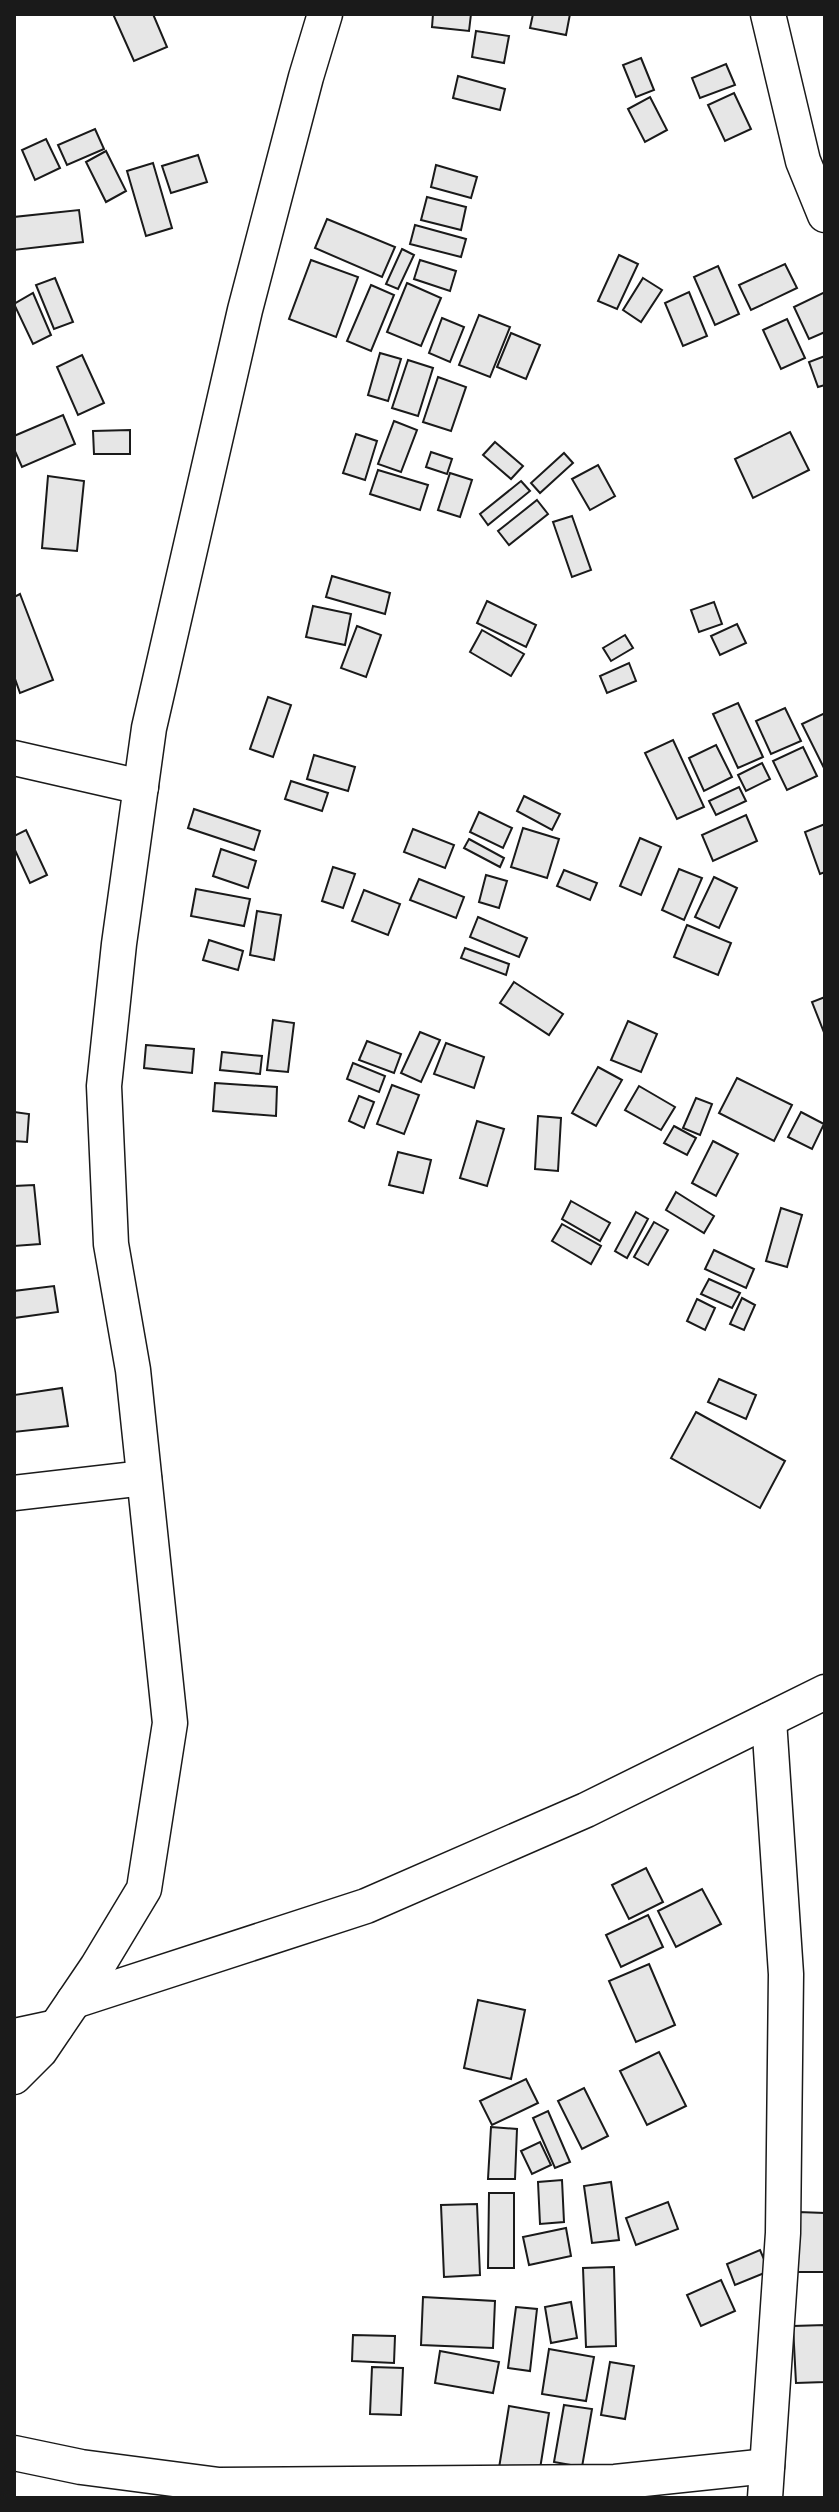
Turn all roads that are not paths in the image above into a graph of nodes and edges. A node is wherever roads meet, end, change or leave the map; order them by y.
1 (325, 14) edge
2 (768, 14) edge
3 (825, 215) edge
4 (14, 758) edge
5 (141, 787) junction
6 (144, 1478) junction
7 (14, 1493) edge
8 (825, 1692) edge
9 (769, 1720) junction
10 (65, 2014) junction
11 (14, 2036) edge
12 (14, 2077) edge
13 (14, 2453) edge
14 (766, 2482) edge

1 - 5 street
2 - 3 street
4 - 5 street
5 - 6 street
6 - 7 street
6 - 10 street
8 - 9 street
9 - 10 street
9 - 14 street
10 - 11 street
10 - 12 street
13 - 14 street

